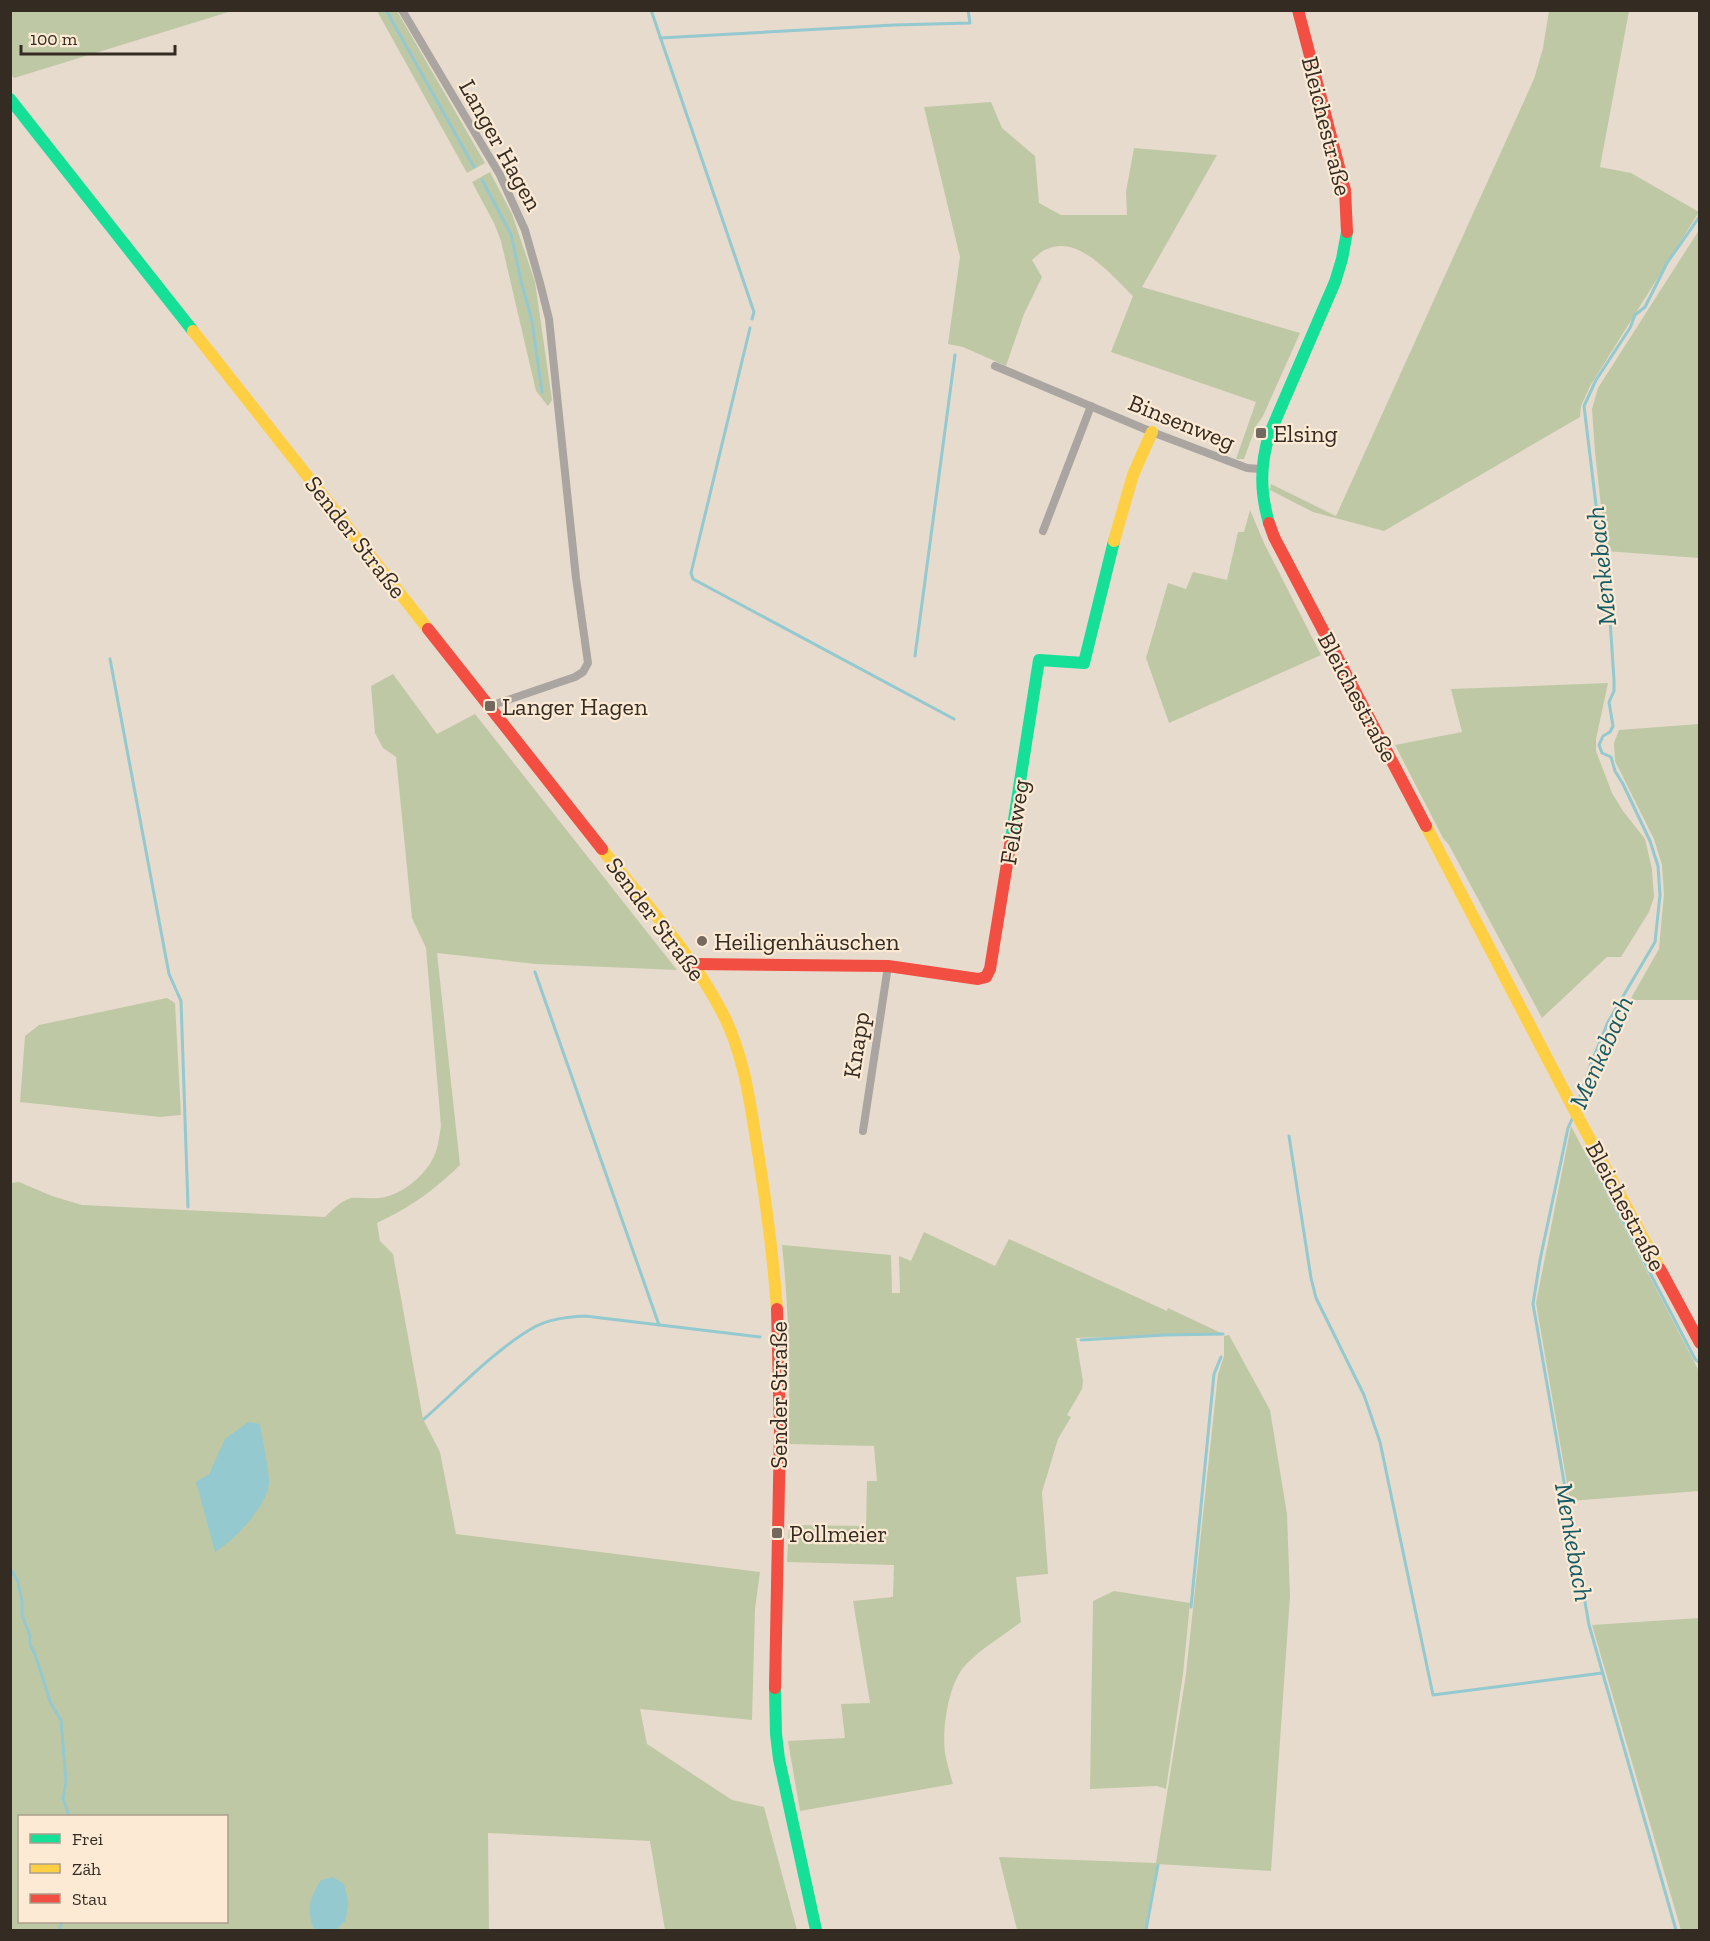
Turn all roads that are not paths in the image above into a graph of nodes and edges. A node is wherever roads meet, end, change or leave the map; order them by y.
1 (402, 10) edge
2 (1298, 10) edge
3 (10, 99) edge
4 (995, 366) dead end
5 (1091, 406) junction
6 (1152, 432) junction
7 (1260, 470) junction
8 (1043, 531) dead end
9 (490, 706) junction
10 (693, 964) junction
11 (888, 966) junction
12 (863, 1131) dead end
13 (1700, 1343) edge
14 (816, 1930) edge

1 - 9 street, Langer Hagen
2 - 7 street, Bleichestraße
3 - 9 street, Sender Straße
4 - 5 street, Binsenweg
5 - 6 street, Binsenweg
5 - 8 street, Binsenweg
6 - 7 street, Binsenweg
6 - 11 street, Feldweg
7 - 13 street, Bleichestraße
9 - 10 street, Sender Straße
10 - 11 street, Feldweg
10 - 14 street, Sender Straße
11 - 12 street, Knapp

